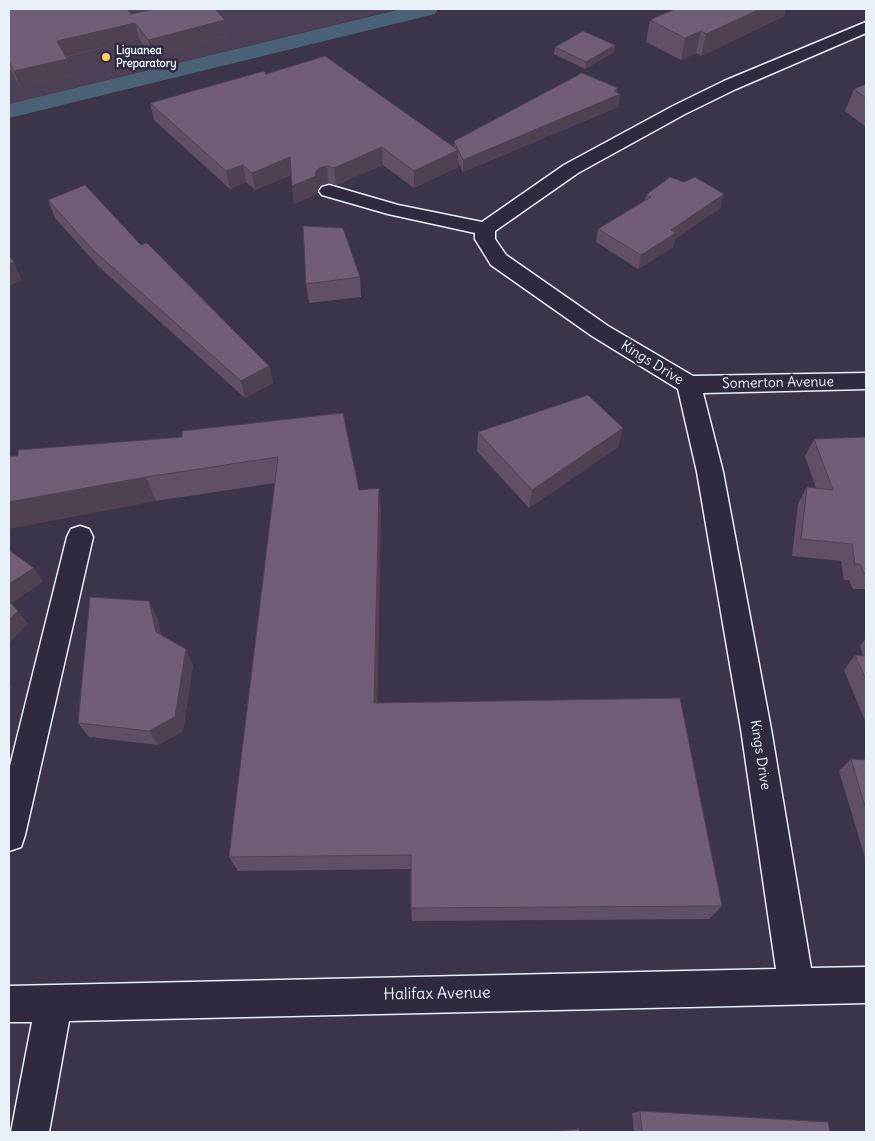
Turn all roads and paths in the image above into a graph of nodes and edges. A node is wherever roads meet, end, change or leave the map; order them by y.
1 (863, 31) edge
2 (329, 191) dead end
3 (485, 229) junction
4 (866, 381) edge
5 (689, 385) junction
6 (80, 537) dead end
7 (9, 834) edge
8 (866, 985) edge
9 (796, 986) junction
10 (54, 1003) junction
11 (9, 1004) edge
12 (30, 1132) edge

1 - 3 street
2 - 3 street
3 - 5 street, Kings Drive
4 - 5 street, Somerton Avenue
5 - 9 street, Kings Drive
6 - 7 street
8 - 9 street, Halifax Avenue
9 - 10 street, Halifax Avenue
10 - 11 street, Halifax Avenue
10 - 12 street

